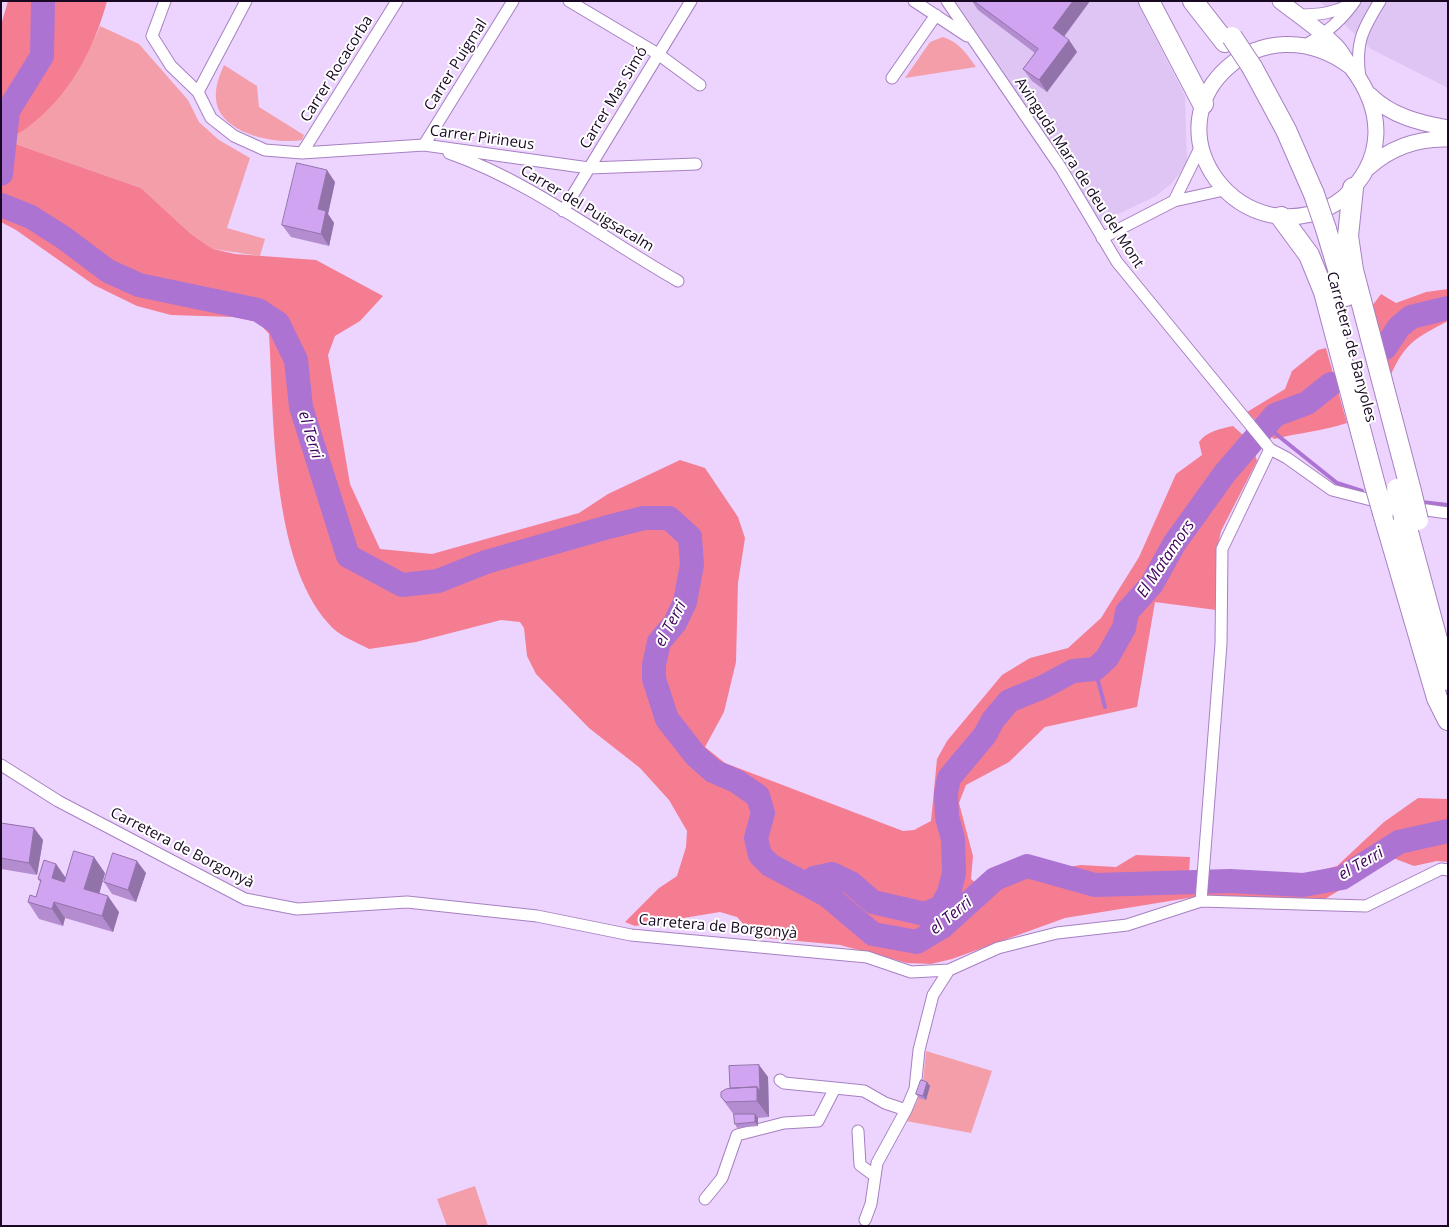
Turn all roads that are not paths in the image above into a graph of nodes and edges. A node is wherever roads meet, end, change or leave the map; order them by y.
1 (165, 1) edge
2 (246, 1) edge
3 (397, 1) edge
4 (513, 1) edge
5 (569, 1) edge
6 (691, 1) edge
7 (914, 1) edge
8 (947, 1) edge
9 (1149, 1) edge
10 (1193, 1) edge
11 (1204, 1) edge
12 (1280, 1) edge
13 (1380, 1) edge
14 (1355, 2) edge
15 (936, 15) junction
16 (1299, 16) junction
17 (1322, 35) junction
18 (971, 38) junction
19 (1229, 40) junction
20 (1309, 43) junction
21 (658, 54) junction
22 (1355, 72) junction
23 (892, 78) dead end
24 (700, 85) dead end
25 (198, 92) junction
26 (1369, 94) junction
27 (1203, 104) junction
28 (1448, 128) edge
29 (1448, 139) edge
30 (424, 145) junction
31 (1201, 146) junction
32 (302, 153) junction
33 (696, 164) dead end
34 (589, 168) junction
35 (1367, 169) junction
36 (1353, 188) junction
37 (1224, 190) junction
38 (1174, 201) junction
39 (563, 210) junction
40 (1281, 217) junction
41 (1102, 238) junction
42 (678, 281) dead end
43 (1268, 446) junction
44 (1393, 488) junction
45 (1448, 514) edge
46 (1400, 516) junction
47 (1448, 680) edge
48 (1448, 720) edge
49 (1, 764) edge
50 (1448, 870) edge
51 (1201, 901) junction
52 (949, 970) junction
53 (780, 1080) dead end
54 (835, 1088) junction
55 (906, 1110) junction
56 (858, 1132) dead end
57 (875, 1176) junction
58 (705, 1199) dead end
59 (865, 1220) dead end

1 - 25 street, Carrer Pirineus
2 - 25 street
3 - 32 street, Carrer Rocacorba
4 - 30 street, Carrer Puigmal
5 - 21 street
6 - 21 street, Carrer Mas Simó
7 - 15 street
8 - 18 street, Avinguda Mara de deu del Mont
9 - 27 highway
10 - 19 highway
11 - 19 highway
12 - 16 main road
13 - 22 street
14 - 16 street
14 - 17 street
15 - 18 street
15 - 23 street
16 - 17 main road
17 - 20 street
17 - 22 main road
18 - 41 street, Avinguda Mara de deu del Mont
19 - 44 highway, bridge
20 - 22 main road
20 - 27 main road
21 - 24 street
21 - 34 street, Carrer Mas Simó
22 - 26 main road
25 - 32 street, Carrer Pirineus
26 - 28 main road
26 - 35 main road
27 - 31 main road
29 - 35 main road
30 - 32 street, Carrer Pirineus
30 - 34 street, Carrer Pirineus
30 - 39 street, Carrer del Puigsacalm
31 - 37 main road
31 - 38 street
33 - 34 street, Carrer Pirineus
34 - 39 street, Carrer Mas Simó
35 - 36 main road
36 - 40 main road
36 - 44 highway
37 - 38 street
37 - 40 main road
38 - 41 street
39 - 42 street, Carrer del Puigsacalm
40 - 44 highway
41 - 43 street, Avinguda Mara de deu del Mont
43 - 45 street
43 - 51 street
44 - 46 highway, bridge
46 - 47 highway
46 - 48 highway
49 - 52 street, Carretera de Borgonyà
50 - 51 street, Carretera de Borgonyà
51 - 52 street, Carretera de Borgonyà
52 - 55 street
53 - 54 street
54 - 55 street
54 - 58 street
55 - 57 street
56 - 57 street
57 - 59 street

